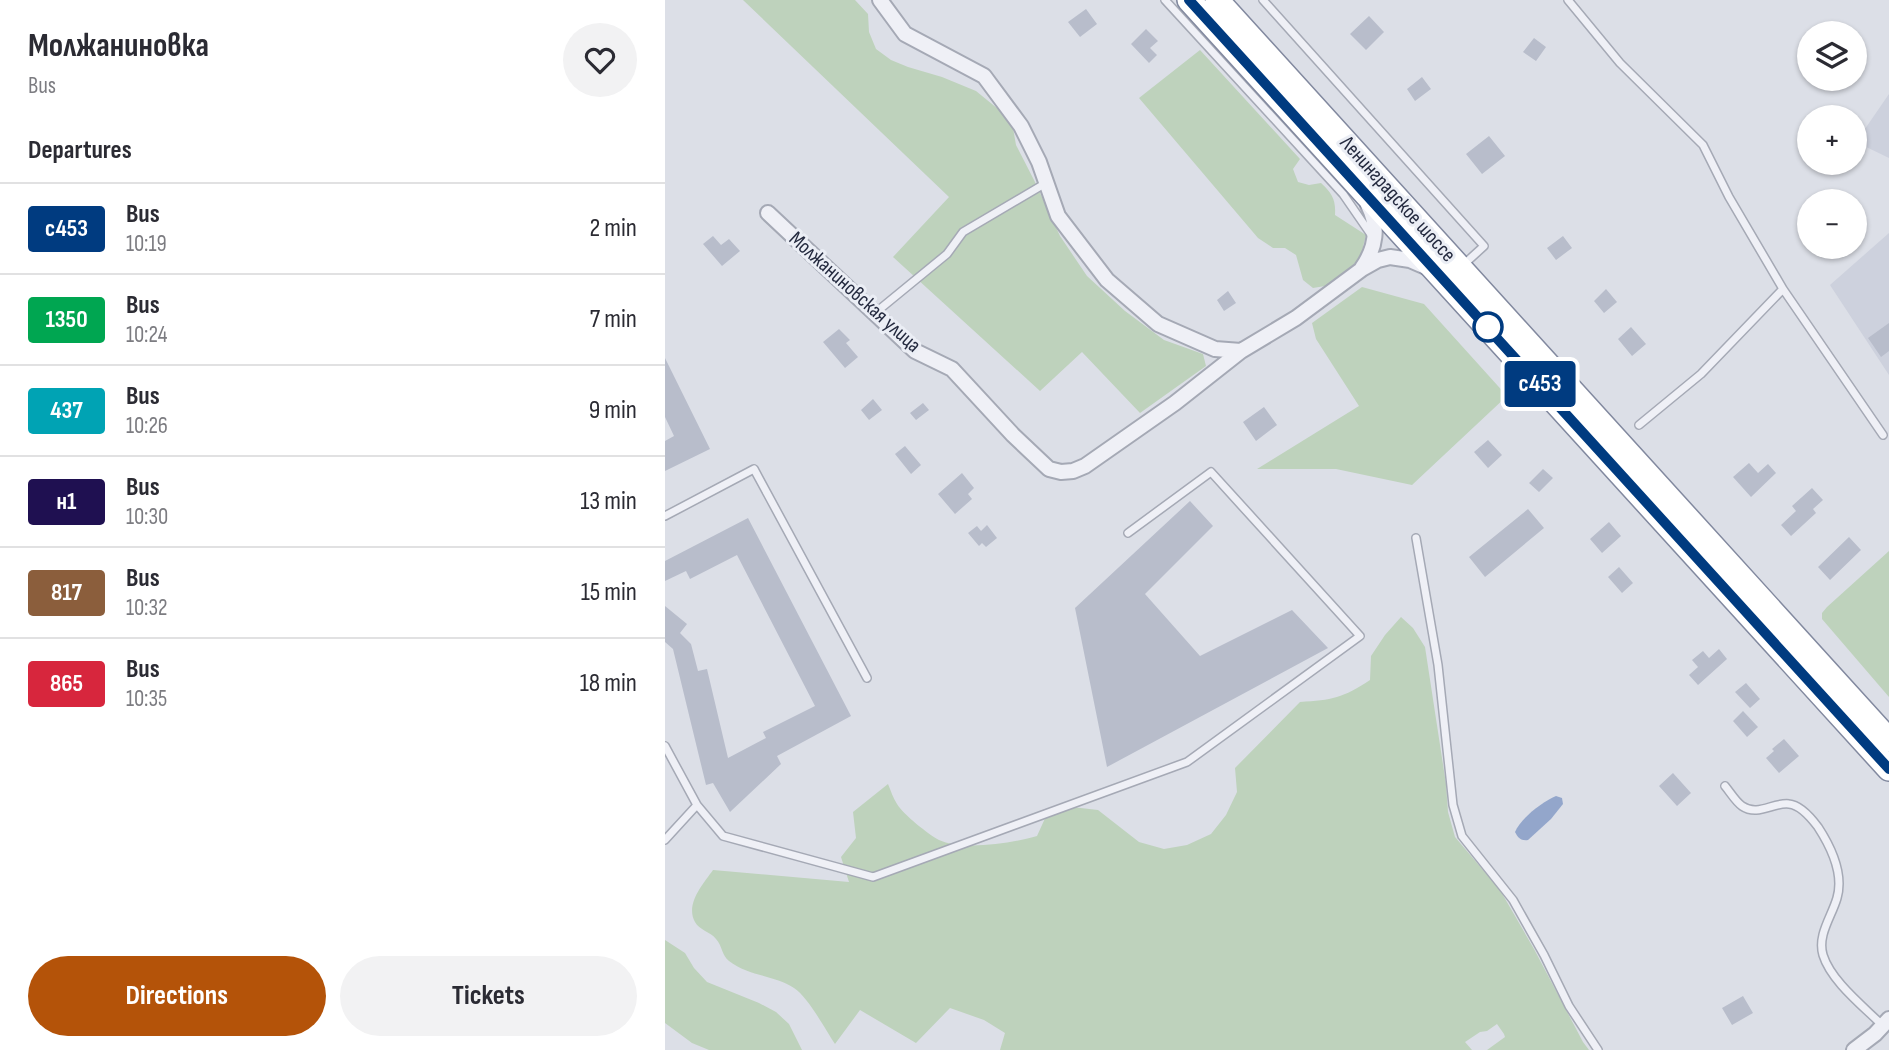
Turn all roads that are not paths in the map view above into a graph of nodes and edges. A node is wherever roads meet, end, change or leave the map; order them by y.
1 (880, 0) edge
2 (1165, 0) edge
3 (1189, 0) edge
4 (1217, 0) edge
5 (1263, 0) edge
6 (1568, 0) edge
7 (1046, 183) junction
8 (1357, 183) junction
9 (768, 213) dead end
10 (1374, 239) junction
11 (1362, 269) junction
12 (1450, 271) junction
13 (1783, 289) junction
14 (875, 313) junction
15 (1241, 351) junction
16 (1639, 425) dead end
17 (1884, 435) dead end
18 (665, 516) edge
19 (1128, 533) dead end
20 (1416, 538) dead end
21 (867, 678) dead end
22 (1889, 740) edge
23 (665, 746) edge
24 (1889, 769) edge
25 (1725, 786) dead end
26 (697, 805) junction
27 (665, 840) edge
28 (1882, 1026) edge
29 (1598, 1050) edge
30 (1854, 1050) edge
31 (1878, 1050) edge

1 - 7 street
2 - 10 lane
3 - 8 highway, Ленинградское шоссе
4 - 12 highway, Ленинградское шоссе
5 - 12 lane
6 - 13 lane
7 - 14 lane
7 - 15 street
8 - 10 street
8 - 12 highway, Ленинградское шоссе
9 - 14 street, Молжаниновская улица
10 - 11 street
11 - 12 street, Молжаниновская улица
11 - 15 street, Молжаниновская улица
12 - 22 highway, Ленинградское шоссе
12 - 24 highway, Ленинградское шоссе
13 - 16 lane
13 - 17 lane
14 - 15 street, Молжаниновская улица
18 - 21 lane
19 - 26 lane
20 - 29 lane
23 - 26 lane
25 - 28 lane
26 - 27 lane
28 - 30 street
28 - 31 street

